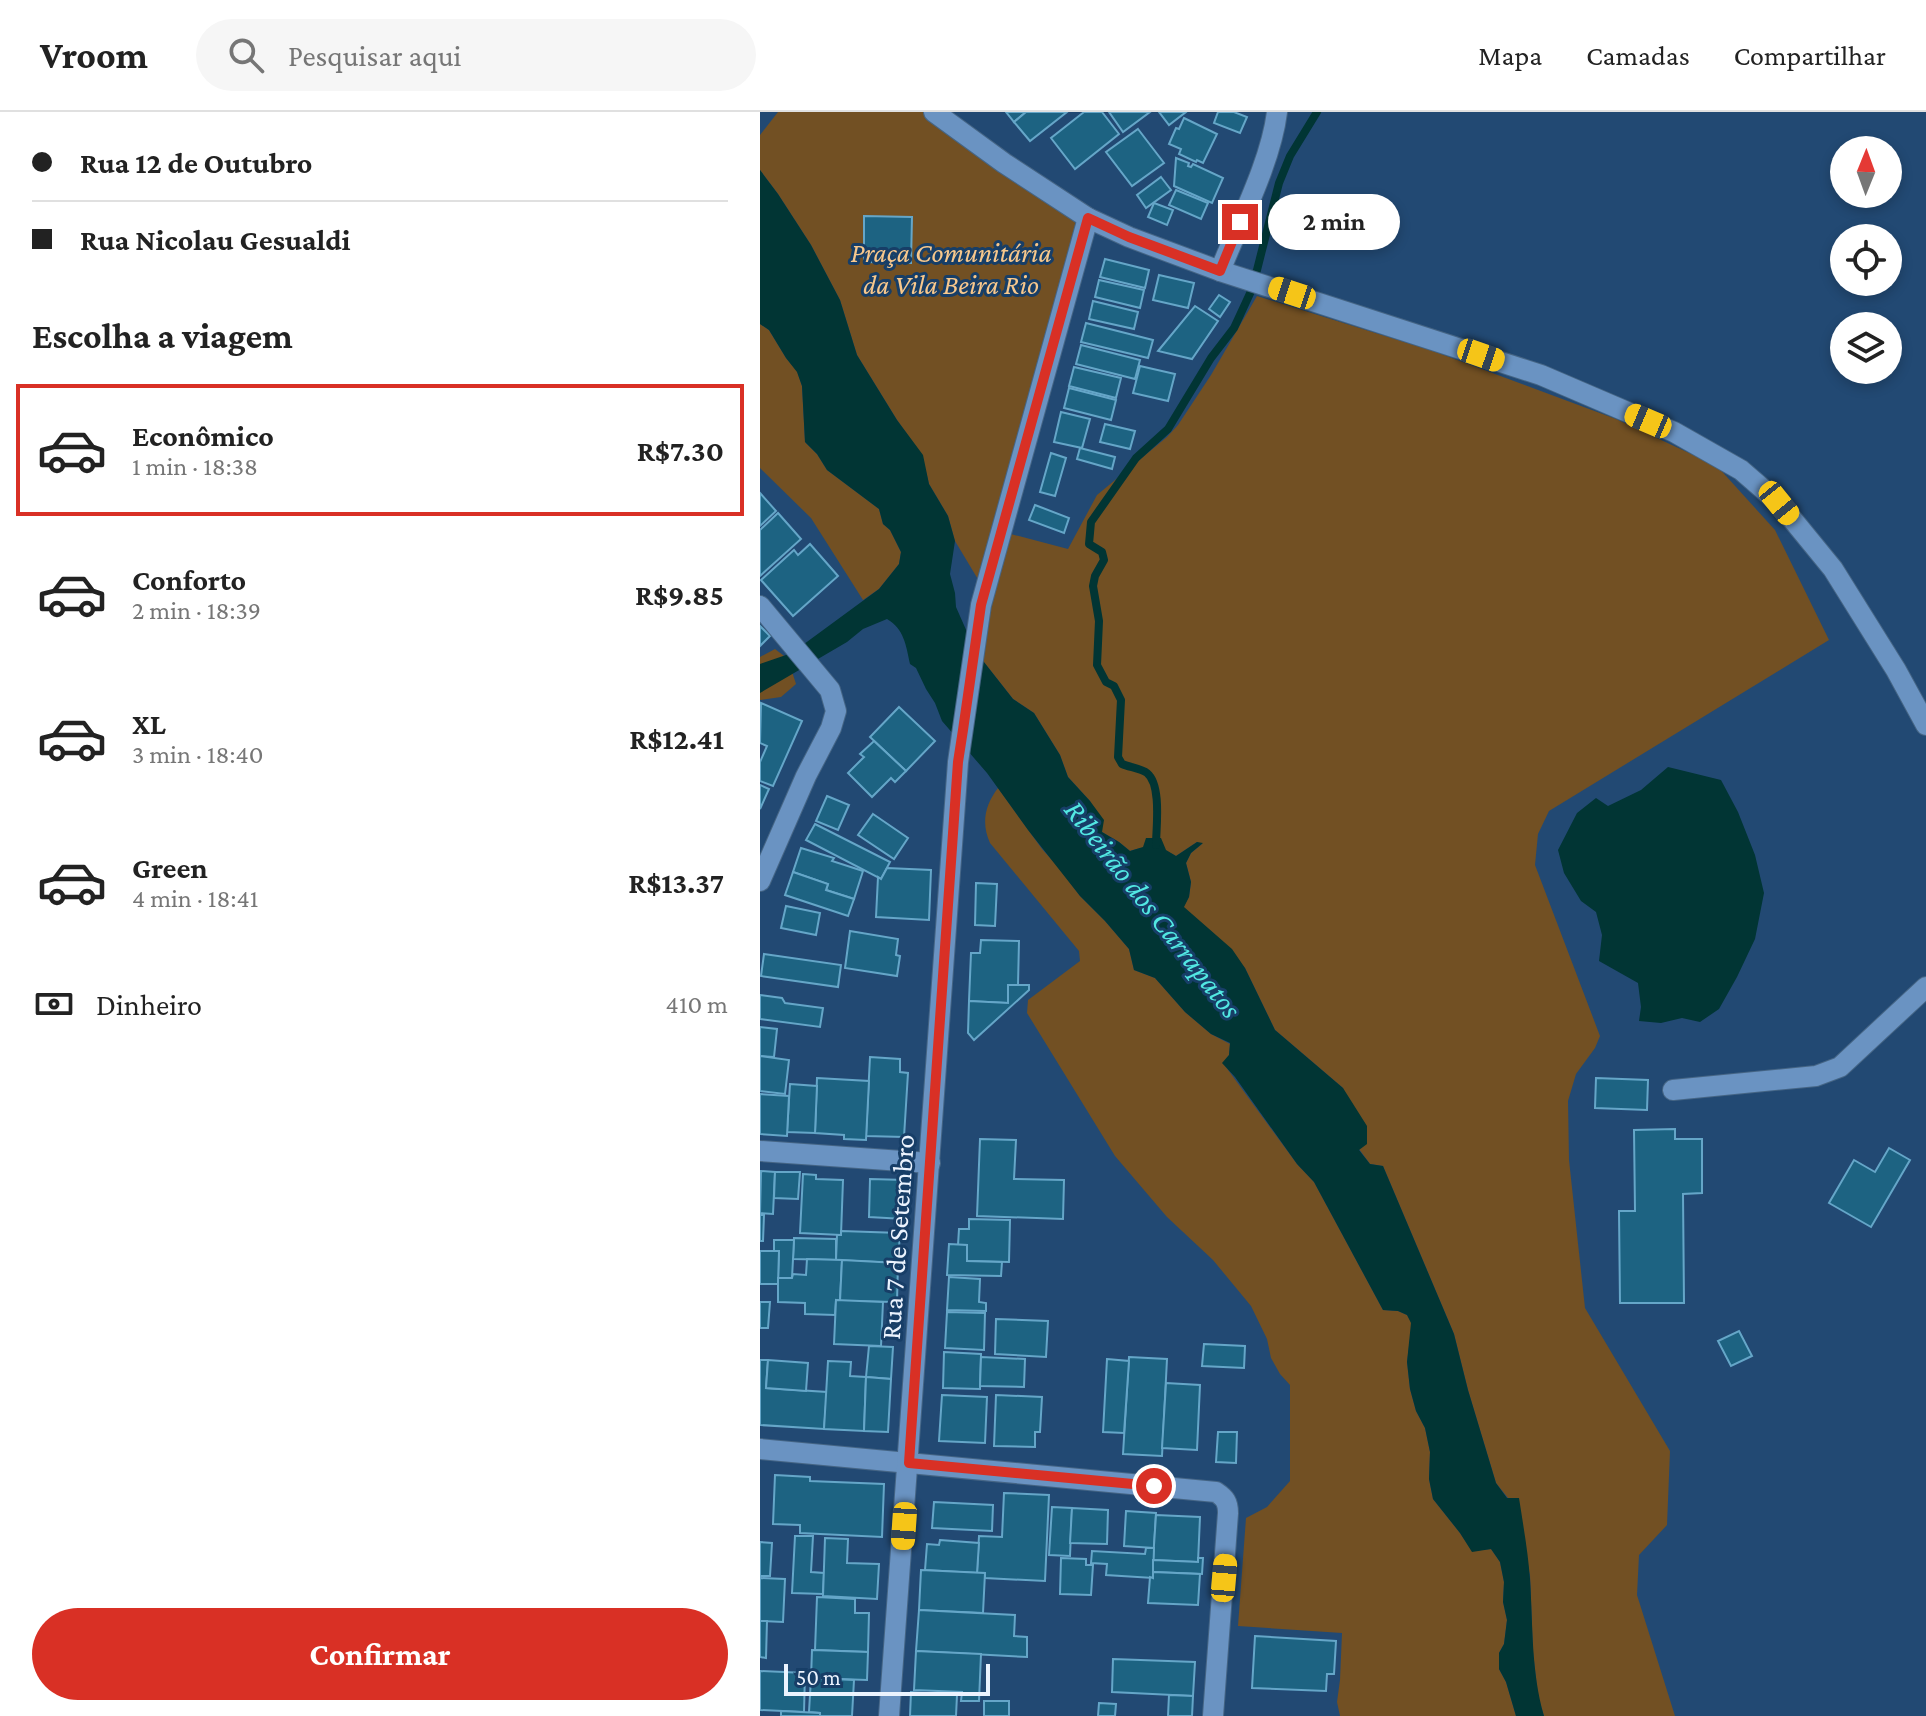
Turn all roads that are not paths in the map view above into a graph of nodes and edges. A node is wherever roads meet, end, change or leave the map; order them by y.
1 (934, 112) edge
2 (1277, 112) edge
3 (1088, 218) junction
4 (1220, 271) junction
5 (760, 606) edge
6 (1926, 725) edge
7 (760, 881) edge
8 (1926, 987) edge
9 (1673, 1090) dead end
10 (760, 1151) edge
11 (930, 1163) junction
12 (760, 1449) edge
13 (909, 1463) junction
14 (889, 1716) edge
15 (1213, 1716) edge

1 - 3 street
2 - 4 street
3 - 4 street
3 - 11 street, Rua 7 de Setembro
4 - 6 street
5 - 7 street
8 - 9 street
10 - 11 street
11 - 13 street, Rua 7 de Setembro
12 - 13 street
13 - 14 street, Rua 7 de Setembro
13 - 15 street

